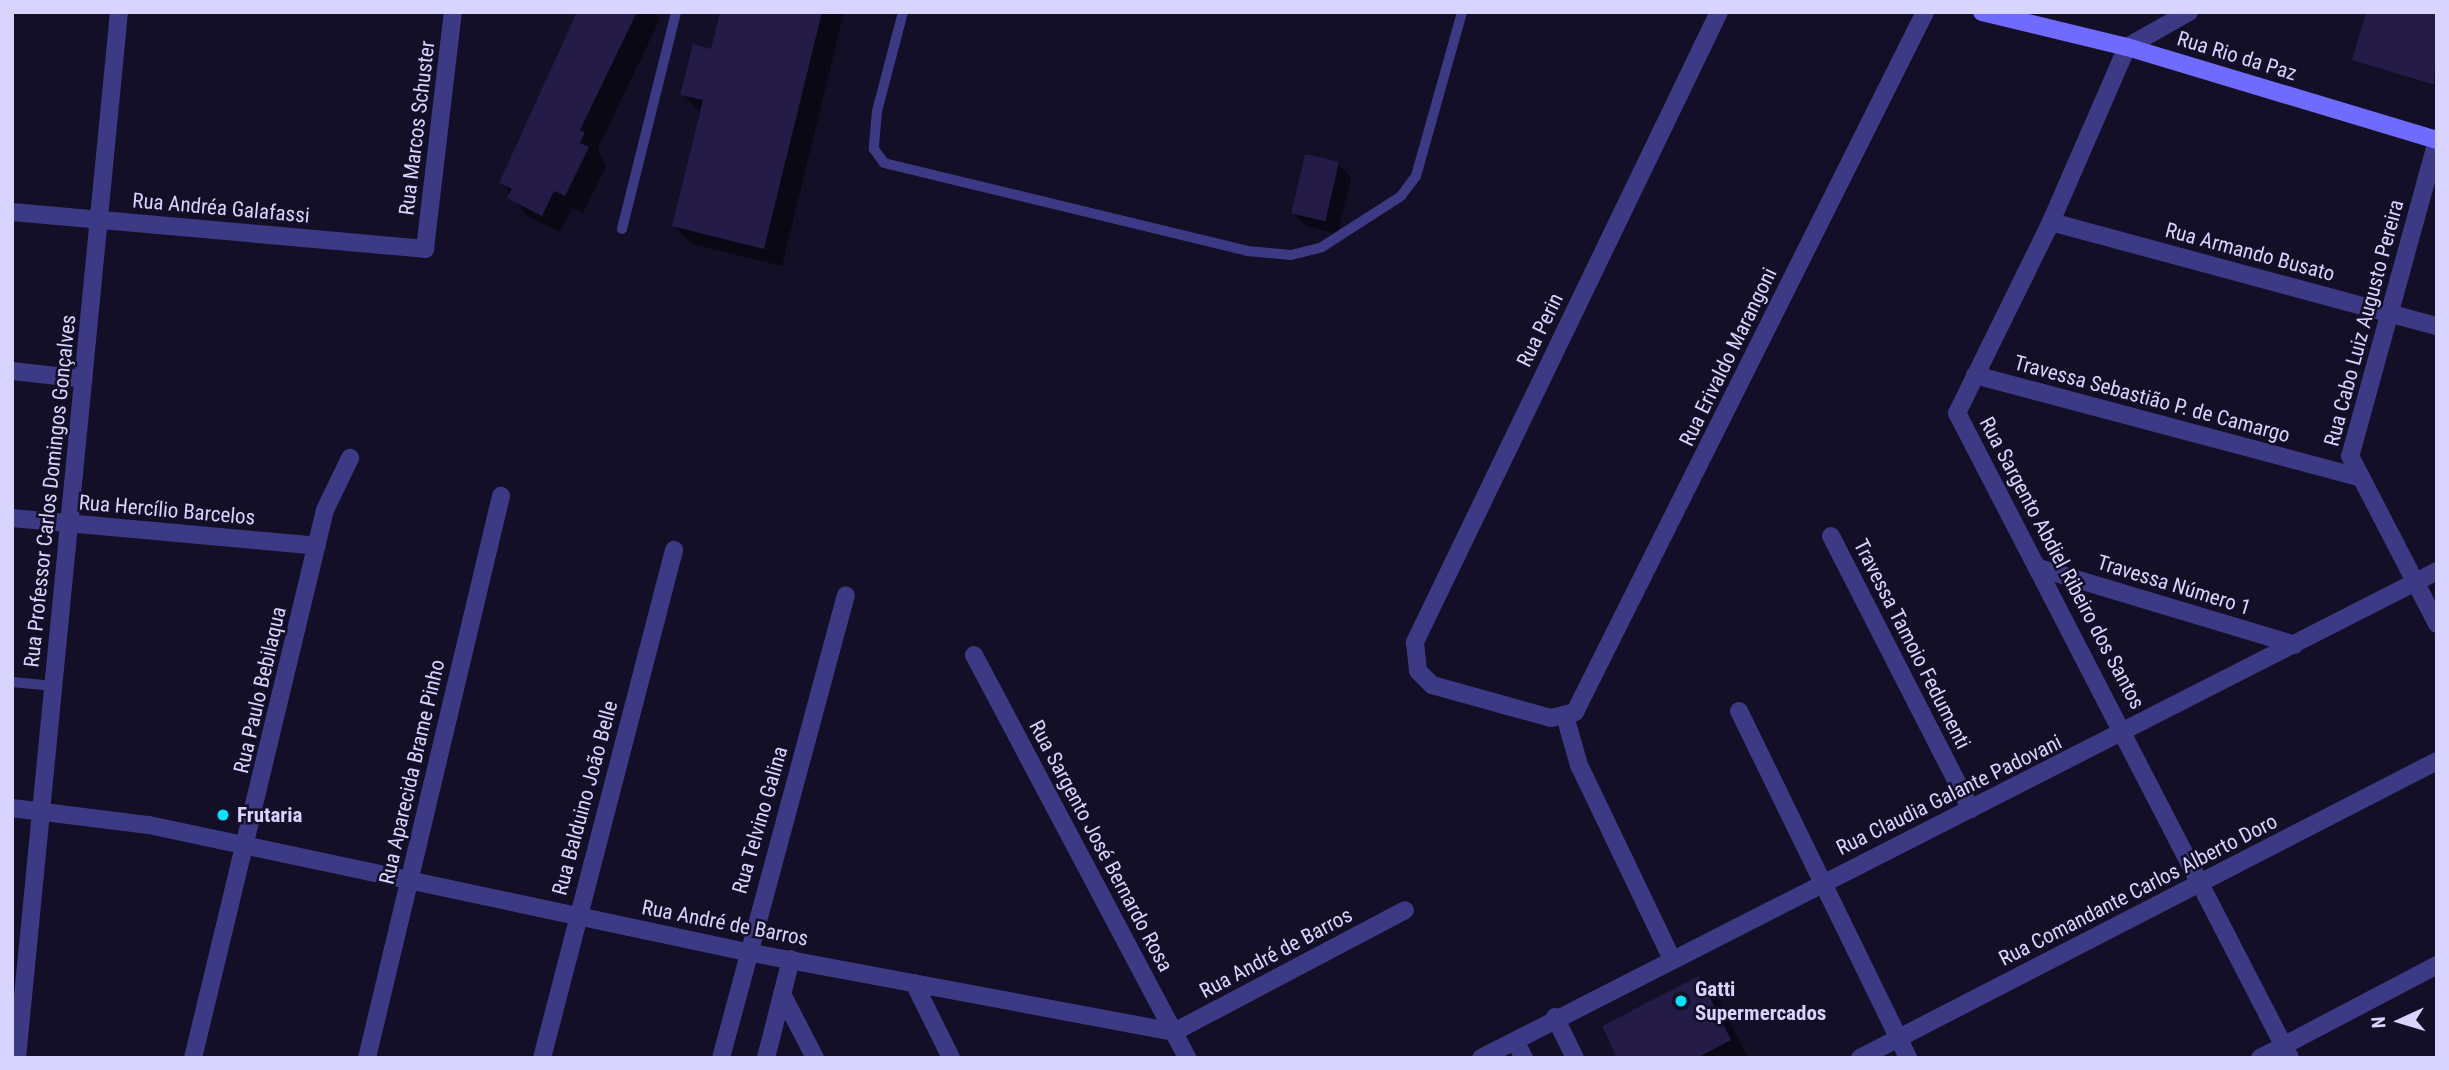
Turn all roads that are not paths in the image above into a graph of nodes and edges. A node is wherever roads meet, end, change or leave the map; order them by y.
1 (119, 12) edge
2 (453, 12) edge
3 (676, 12) edge
4 (902, 12) edge
5 (1462, 12) edge
6 (1719, 12) edge
7 (1924, 12) edge
8 (1982, 12) edge
9 (2189, 12) edge
10 (2127, 47) junction
11 (2437, 140) edge
12 (12, 212) edge
13 (98, 221) junction
14 (2051, 222) junction
15 (622, 229) dead end
16 (425, 249) joint
17 (2387, 312) junction
18 (2437, 326) edge
19 (12, 370) edge
20 (1975, 375) junction
21 (84, 379) junction
22 (350, 458) dead end
23 (2358, 477) junction
24 (501, 496) dead end
25 (12, 518) edge
26 (70, 524) junction
27 (1831, 536) dead end
28 (317, 546) junction
29 (674, 550) dead end
30 (2039, 568) junction
31 (2437, 571) edge
32 (2415, 583) junction
33 (846, 596) dead end
34 (2437, 624) edge
35 (2295, 645) junction
36 (974, 656) dead end
37 (12, 682) edge
38 (54, 686) junction
39 (1739, 711) dead end
40 (1565, 716) junction
41 (2126, 733) junction
42 (2437, 761) edge
43 (12, 808) edge
44 (1971, 809) junction
45 (39, 810) junction
46 (247, 850) junction
47 (409, 883) junction
48 (2202, 883) junction
49 (1820, 884) junction
50 (1405, 910) dead end
51 (577, 918) junction
52 (747, 952) junction
53 (1671, 957) junction
54 (791, 959) junction
55 (2437, 965) edge
56 (914, 983) junction
57 (782, 994) junction
58 (1555, 1017) junction
59 (1174, 1032) junction
60 (1898, 1038) junction
61 (1515, 1041) junction
62 (2287, 1052) edge
63 (17, 1058) edge
64 (194, 1058) edge
65 (367, 1058) edge
66 (542, 1058) edge
67 (721, 1058) edge
68 (766, 1058) edge
69 (815, 1058) edge
70 (951, 1058) edge
71 (1187, 1058) edge
72 (1480, 1058) edge
73 (1524, 1058) edge
74 (1575, 1058) edge
75 (1860, 1058) edge
76 (1908, 1058) edge
77 (2260, 1058) edge

1 - 13 street, Rua Professor Carlos Domingos Gonçalves
2 - 16 street, Rua Marcos Schuster
3 - 15 lane
4 - 5 lane
6 - 40 street, Rua Perin
7 - 40 street, Rua Erivaldo Marangoni
8 - 10 main road, Rua Rio da Paz
9 - 10 street
10 - 11 main road, Rua Rio da Paz
10 - 14 street, Rua Sargento Abdiel Ribeiro dos Santos
11 - 17 street, Rua Cabo Luiz Augusto Pereira
12 - 13 street, Rua Andréa Galafassi
13 - 16 street, Rua Andréa Galafassi
13 - 21 street, Rua Professor Carlos Domingos Gonçalves
14 - 17 street, Rua Armando Busato
14 - 20 street, Rua Sargento Abdiel Ribeiro dos Santos
17 - 18 street, Rua Armando Busato
17 - 23 street, Rua Cabo Luiz Augusto Pereira
19 - 21 street
20 - 23 street, Travessa Sebastião P. de Camargo
20 - 30 street, Rua Sargento Abdiel Ribeiro dos Santos
21 - 26 street, Rua Professor Carlos Domingos Gonçalves
22 - 28 street, Rua Paulo Bebilaqua
23 - 32 street, Rua Cabo Luiz Augusto Pereira
24 - 47 street, Rua Aparecida Brame Pinho
25 - 26 street, Rua Hercílio Barcelos
26 - 28 street, Rua Hercílio Barcelos
26 - 38 street, Rua Professor Carlos Domingos Gonçalves
27 - 44 street, Travessa Tamoio Fedumenti
28 - 46 street, Rua Paulo Bebilaqua
29 - 51 street, Rua Balduino João Belle
30 - 35 street, Travessa Número 1
30 - 41 street, Rua Sargento Abdiel Ribeiro dos Santos
31 - 32 street, Rua Claudia Galante Padovani
32 - 34 street, Rua Cabo Luiz Augusto Pereira
32 - 35 street, Rua Claudia Galante Padovani
33 - 52 street, Rua Telvino Galina
35 - 41 street, Rua Claudia Galante Padovani
36 - 59 street, Rua Sargento José Bernardo Rosa
37 - 38 lane
38 - 45 street, Rua Professor Carlos Domingos Gonçalves
39 - 49 street
40 - 53 street
41 - 44 street, Rua Claudia Galante Padovani
41 - 48 street, Rua Sargento Abdiel Ribeiro dos Santos
42 - 48 street, Rua Comandante Carlos Alberto Doro
43 - 45 street, Rua André de Barros
44 - 49 street, Rua Claudia Galante Padovani
45 - 46 street, Rua André de Barros
45 - 63 street, Rua Professor Carlos Domingos Gonçalves
46 - 47 street, Rua André de Barros
46 - 64 street, Rua Paulo Bebilaqua
47 - 51 street, Rua André de Barros
47 - 65 street, Rua Aparecida Brame Pinho
48 - 60 street, Rua Comandante Carlos Alberto Doro
48 - 62 street, Rua Sargento Abdiel Ribeiro dos Santos
49 - 53 street, Rua Claudia Galante Padovani
49 - 60 street
50 - 59 street, Rua André de Barros
51 - 52 street, Rua André de Barros
51 - 66 street, Rua Balduino João Belle
52 - 54 street, Rua André de Barros
52 - 67 street, Rua Telvino Galina
53 - 58 street, Rua Claudia Galante Padovani
54 - 56 street, Rua André de Barros
54 - 57 street
55 - 62 street
56 - 59 street, Rua André de Barros
56 - 70 street
57 - 68 street
57 - 69 street
58 - 61 street, Rua Claudia Galante Padovani
58 - 74 street
59 - 71 street, Rua Sargento José Bernardo Rosa
60 - 75 street, Rua Comandante Carlos Alberto Doro
60 - 76 street
61 - 72 street, Rua Claudia Galante Padovani
61 - 73 street
62 - 77 street

